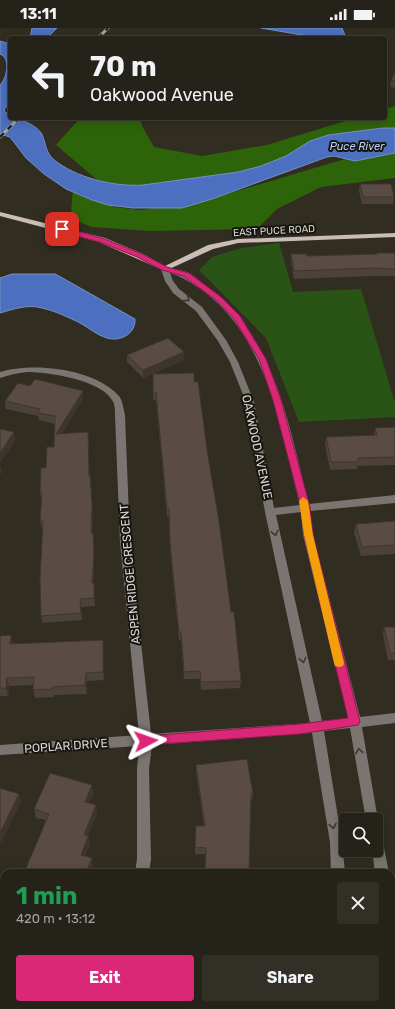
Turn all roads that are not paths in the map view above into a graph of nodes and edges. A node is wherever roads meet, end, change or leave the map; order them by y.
1 (0, 214) edge
2 (395, 235) edge
3 (165, 269) junction
4 (0, 375) edge
5 (395, 499) edge
6 (305, 507) junction
7 (270, 512) junction
8 (395, 718) edge
9 (355, 722) junction
10 (317, 727) junction
11 (146, 741) junction
12 (0, 750) edge
13 (371, 813) edge
14 (379, 857) edge
15 (143, 869) edge
16 (338, 869) edge
17 (381, 869) edge

1 - 3 main road
2 - 3 main road, EAST PUCE ROAD
3 - 6 street
3 -> 7 street, OAKWOOD AVENUE
4 - 11 street, ASPEN RIDGE CRESCENT
5 - 6 street
6 - 7 street
6 - 9 street
7 -> 10 street, OAKWOOD AVENUE
8 - 9 street, POPLAR DRIVE
9 - 10 street, POPLAR DRIVE
13 -> 9 street
10 - 11 street, POPLAR DRIVE
10 -> 16 street, OAKWOOD AVENUE
11 - 12 street, POPLAR DRIVE
11 - 15 street, ASPEN RIDGE CRESCENT
14 - 17 street

